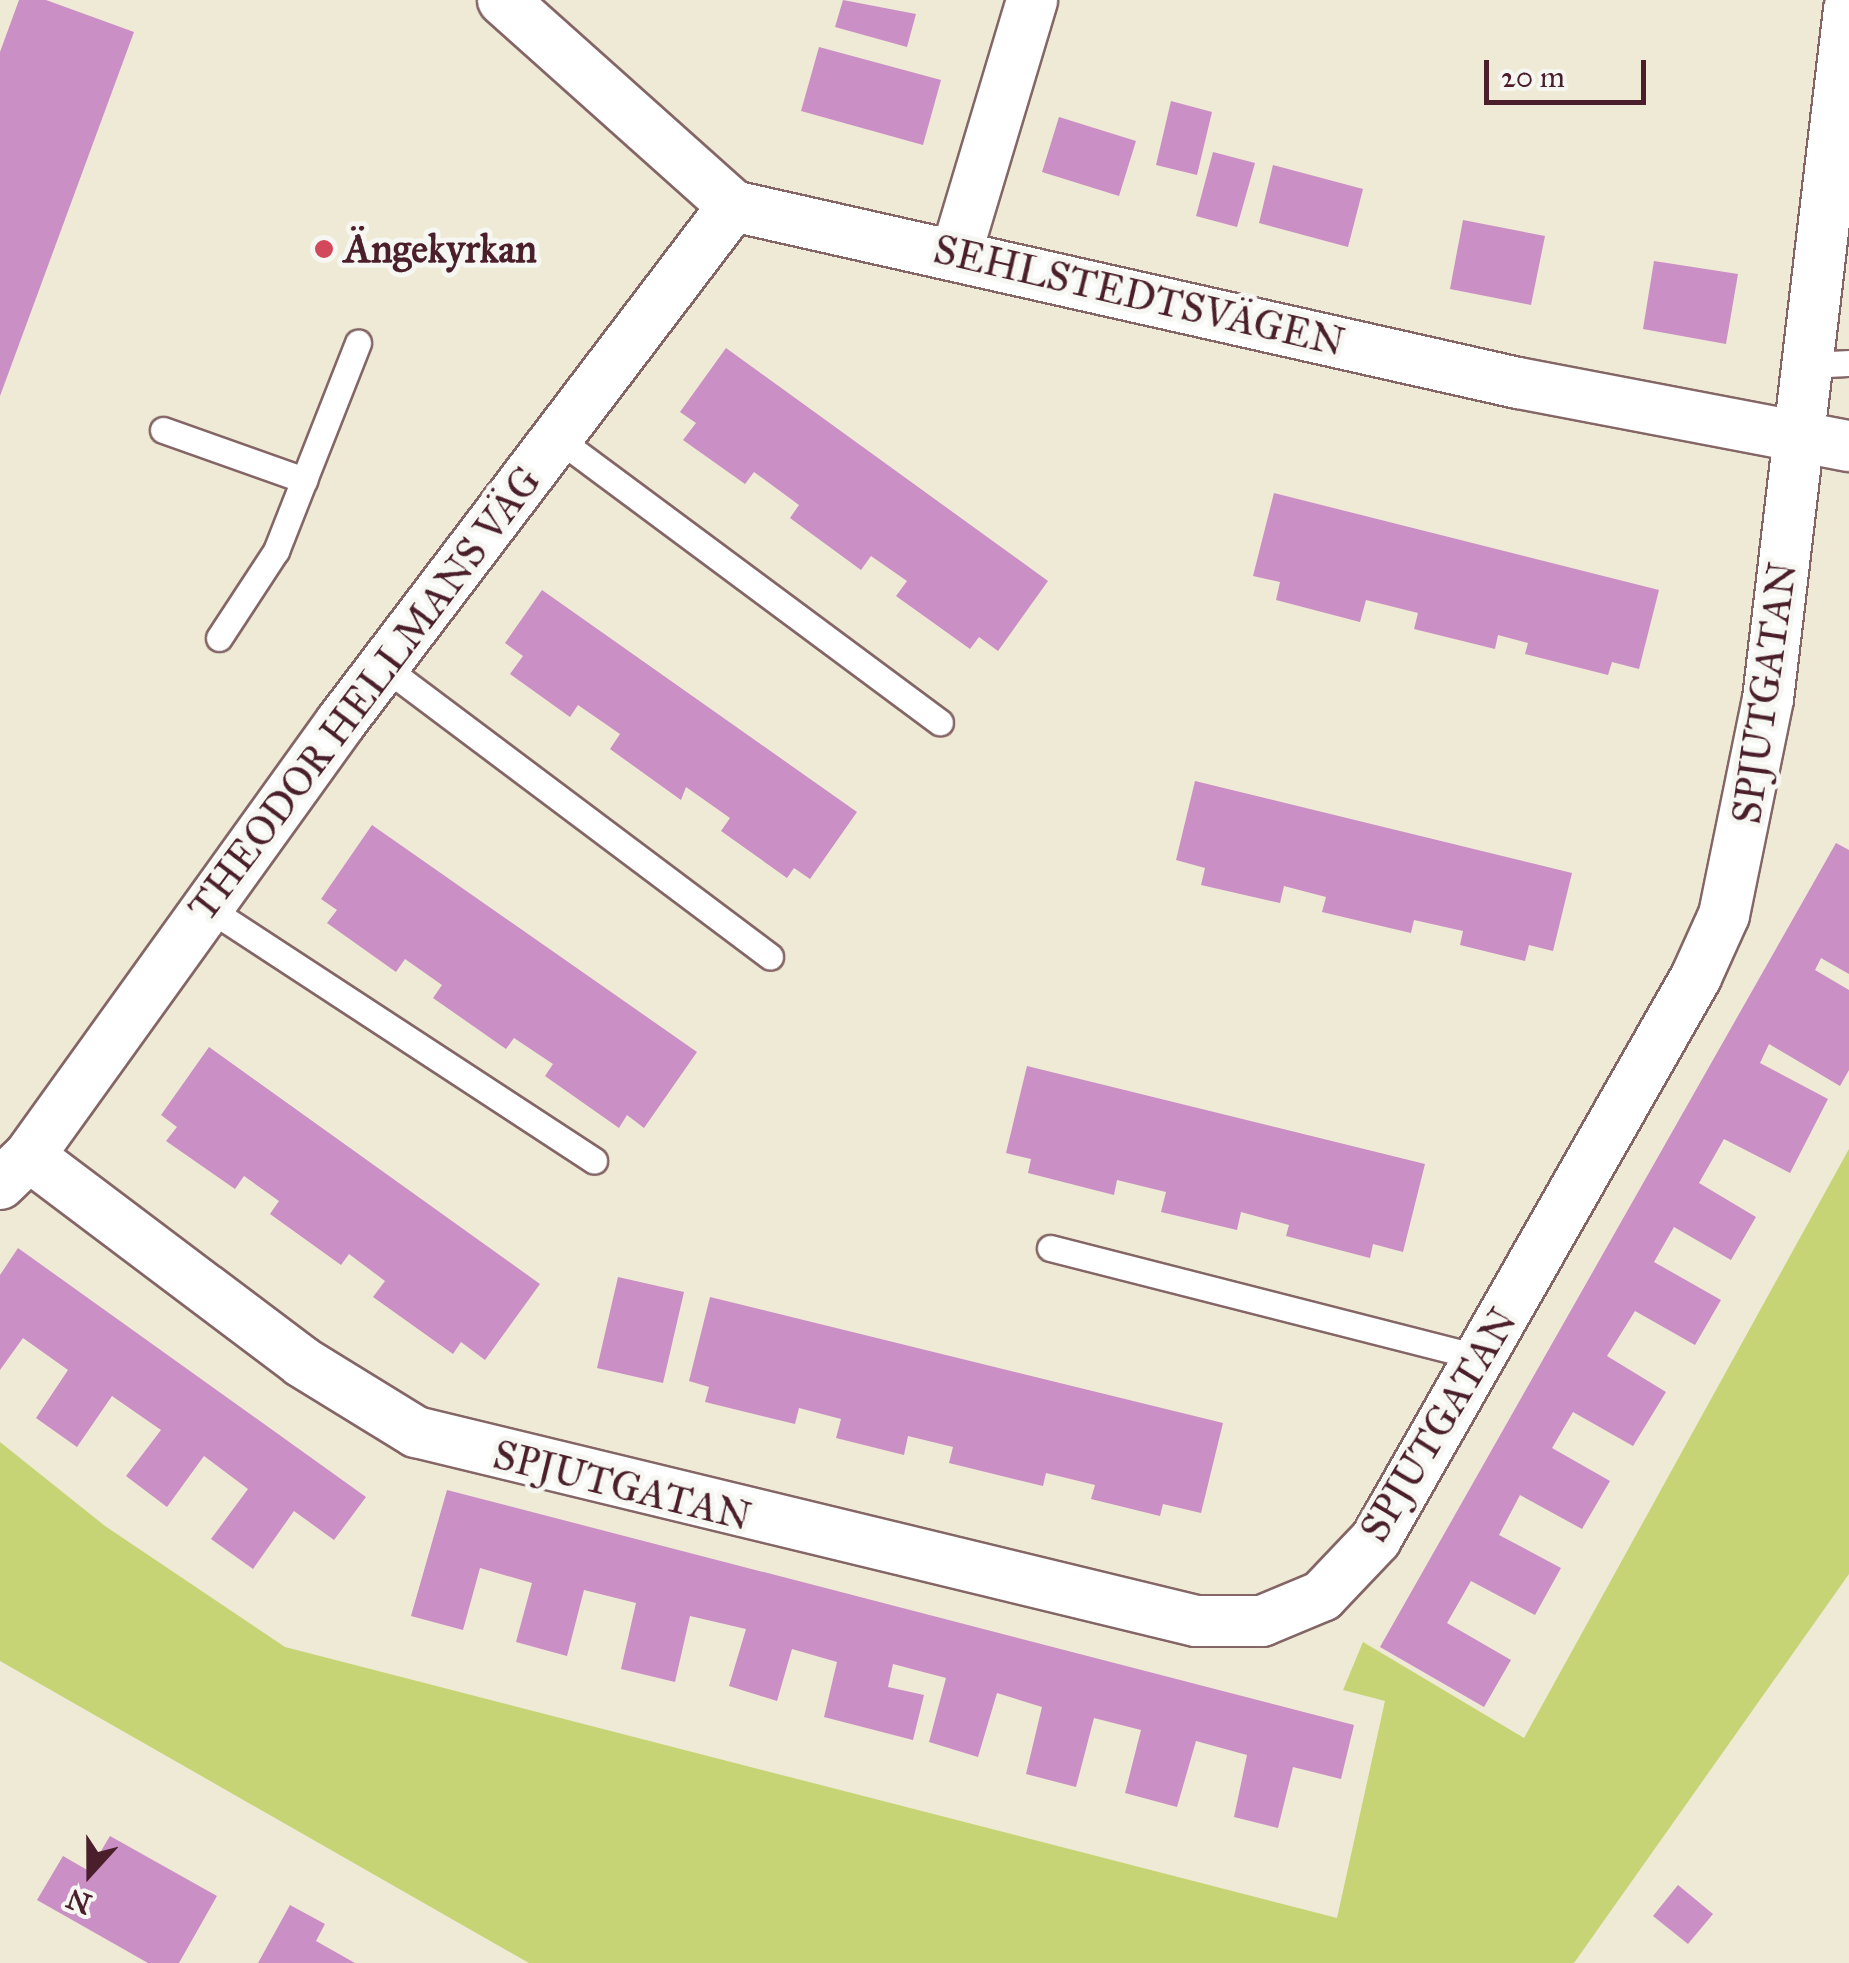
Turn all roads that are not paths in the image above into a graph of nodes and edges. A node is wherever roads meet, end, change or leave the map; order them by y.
1 (502, 0) edge
2 (1032, 0) edge
3 (1849, 9) edge
4 (733, 206) junction
5 (956, 254) junction
6 (358, 343) dead end
7 (1829, 364) edge
8 (163, 430) dead end
9 (557, 438) junction
10 (1800, 438) junction
11 (1849, 446) edge
12 (304, 480) junction
13 (219, 638) dead end
14 (383, 666) junction
15 (940, 722) dead end
16 (206, 906) junction
17 (770, 956) dead end
18 (594, 1161) dead end
19 (14, 1170) edge
20 (1050, 1248) dead end
21 (1482, 1358) junction

1 - 4 street, SEHLSTEDTSVÄGEN
2 - 5 street
3 - 7 street, SPJUTGATAN
4 - 5 street, SEHLSTEDTSVÄGEN
4 - 9 street, THEODOR HELLMANS VÄG
5 - 10 street, SEHLSTEDTSVÄGEN
6 - 12 lane
7 - 10 street, SPJUTGATAN
8 - 12 lane
9 - 14 street, THEODOR HELLMANS VÄG
9 - 15 lane
10 - 11 street, SEHLSTEDTSVÄGEN
10 - 21 street, SPJUTGATAN
12 - 13 lane
14 - 16 street, THEODOR HELLMANS VÄG
14 - 17 lane
16 - 18 lane
16 - 19 street, THEODOR HELLMANS VÄG
19 - 21 street, SPJUTGATAN
20 - 21 lane

